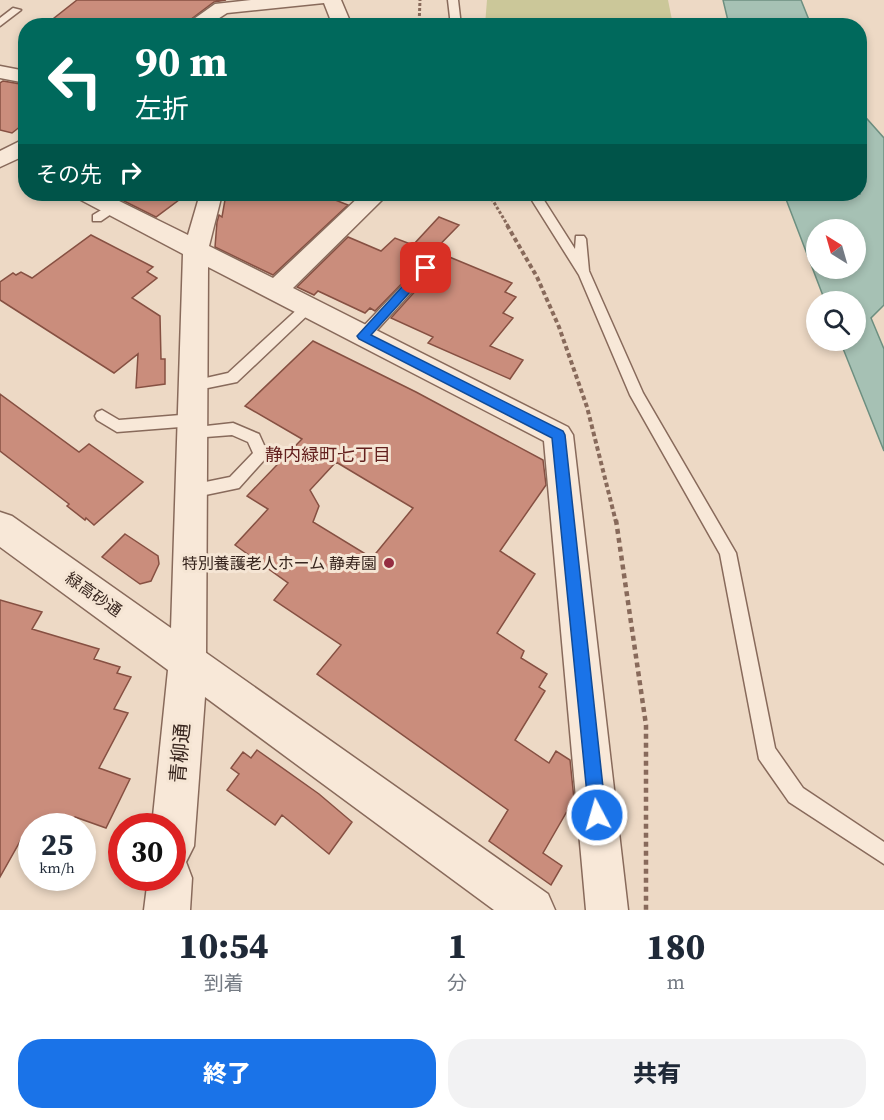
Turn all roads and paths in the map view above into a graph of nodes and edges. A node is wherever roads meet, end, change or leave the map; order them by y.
1 (205, 0) edge
2 (317, 0) edge
3 (332, 0) edge
4 (420, 0) edge
5 (453, 0) edge
6 (278, 4) junction
7 (222, 8) junction
8 (16, 10) dead end
9 (206, 18) edge
10 (282, 18) edge
11 (340, 18) edge
12 (419, 18) edge
13 (455, 18) edge
14 (0, 23) edge
15 (0, 72) edge
16 (18, 75) edge
17 (94, 201) edge
18 (209, 201) edge
19 (368, 201) edge
20 (493, 201) edge
21 (538, 201) edge
22 (580, 239) dead end
23 (196, 250) junction
24 (442, 251) dead end
25 (585, 274) junction
26 (275, 291) junction
27 (308, 308) junction
28 (363, 336) junction
29 (193, 386) junction
30 (102, 416) dead end
31 (193, 426) junction
32 (191, 491) junction
33 (0, 526) edge
34 (188, 661) junction
35 (175, 813) edge
36 (884, 854) edge
37 (169, 891) edge
38 (167, 910) edge
39 (532, 910) edge
40 (607, 910) edge
41 (646, 910) edge

1 - 7 street
2 - 6 street
3 - 11 street
4 - 12 path
5 - 13 lane
6 - 7 street
6 - 10 street
7 - 9 street
8 - 14 lane
15 - 16 street
17 - 23 street
18 - 23 street
19 - 26 street
20 - 41 path
21 - 25 lane
22 - 25 lane
23 - 26 street
23 - 29 street
24 - 28 lane
25 - 36 lane
26 - 27 street
27 - 28 street
27 - 29 lane
28 - 40 street
29 - 31 street
30 - 31 lane
31 - 32 street
31 - 32 lane
32 - 34 street
33 - 34 street, 緑高砂通
34 - 35 street, 青柳通
34 - 39 street, 緑高砂通
37 - 38 street

